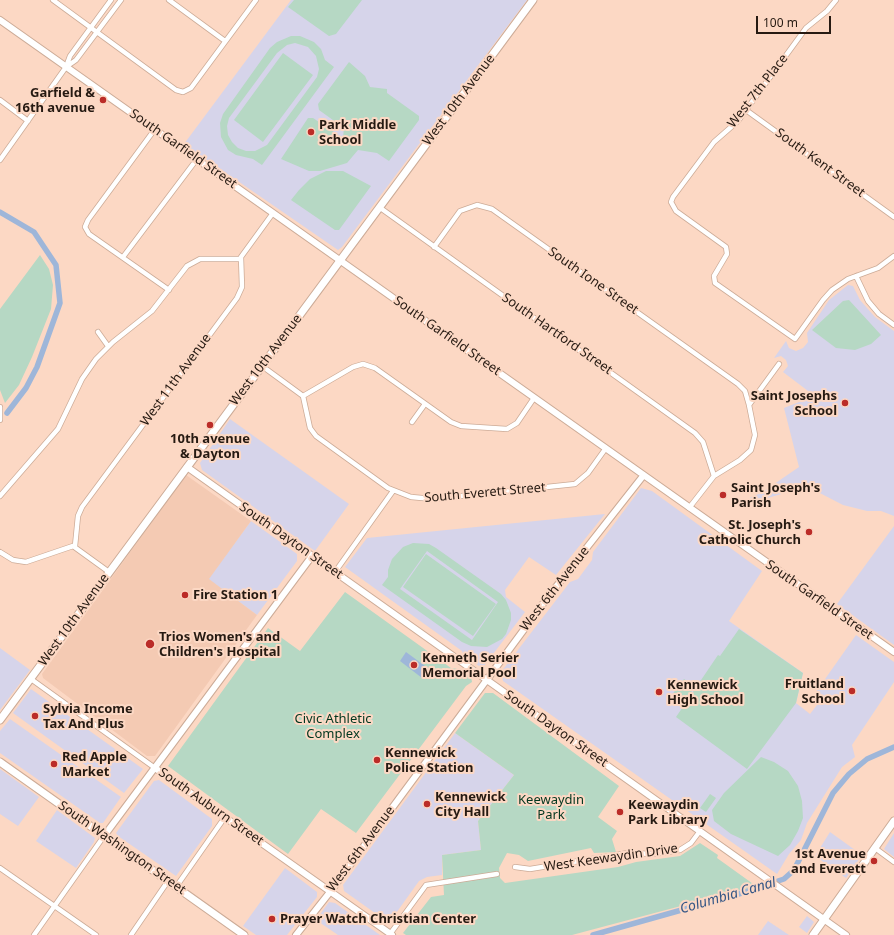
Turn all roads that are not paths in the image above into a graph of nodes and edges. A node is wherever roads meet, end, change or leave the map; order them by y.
1 (53, 0) edge
2 (111, 0) edge
3 (121, 0) edge
4 (169, 0) edge
5 (256, 0) edge
6 (533, 0) edge
7 (836, 0) edge
8 (0, 20) edge
9 (91, 27) junction
10 (97, 32) junction
11 (226, 41) junction
12 (66, 67) junction
13 (0, 100) edge
14 (746, 110) junction
15 (28, 120) junction
16 (155, 129) junction
17 (197, 159) junction
18 (0, 160) edge
19 (379, 207) junction
20 (273, 213) junction
21 (894, 217) edge
22 (434, 247) junction
23 (894, 256) edge
24 (123, 257) junction
25 (240, 259) junction
26 (340, 260) junction
27 (856, 276) junction
28 (169, 290) junction
29 (894, 325) edge
30 (98, 332) dead end
31 (108, 346) junction
32 (779, 364) dead end
33 (262, 366) junction
34 (303, 396) junction
35 (534, 398) junction
36 (425, 404) junction
37 (749, 404) junction
38 (0, 409) edge
39 (0, 420) edge
40 (412, 422) dead end
41 (606, 448) junction
42 (187, 467) junction
43 (643, 476) junction
44 (714, 476) junction
45 (393, 491) junction
46 (0, 496) edge
47 (689, 508) junction
48 (75, 546) junction
49 (0, 552) edge
50 (312, 556) junction
51 (110, 572) junction
52 (335, 572) junction
53 (894, 652) edge
54 (31, 679) junction
55 (487, 680) junction
56 (0, 720) edge
57 (0, 762) edge
58 (155, 768) junction
59 (225, 818) junction
60 (894, 821) edge
61 (700, 831) junction
62 (104, 836) junction
63 (875, 848) junction
64 (894, 862) edge
65 (515, 867) dead end
66 (0, 868) edge
67 (497, 874) dead end
68 (168, 881) junction
69 (176, 887) junction
70 (330, 892) junction
71 (55, 906) junction
72 (824, 920) junction
73 (391, 934) edge
74 (34, 935) edge
75 (96, 935) edge
76 (131, 935) edge
77 (244, 935) edge
78 (296, 935) edge
79 (813, 935) edge
80 (846, 935) edge

1 - 9 street
2 - 9 street
3 - 10 street
4 - 11 street
5 - 11 street
6 - 19 main road, West 10th Avenue
7 - 14 street, West 7th Place
8 - 12 street, South Garfield Street
9 - 10 street
9 - 12 street
10 - 11 street
10 - 12 street
12 - 15 street
12 - 16 street, South Garfield Street
13 - 15 street
14 - 21 street, South Kent Street
14 - 27 street, West 7th Place
15 - 18 street
16 - 17 street, South Garfield Street
16 - 24 street
17 - 20 street, South Garfield Street
17 - 24 street
19 - 22 street, South Hartford Street
19 - 26 main road, West 10th Avenue
20 - 25 street
20 - 26 street, South Garfield Street
22 - 37 street, South Ione Street
22 - 44 street, South Hartford Street
23 - 27 street
24 - 28 street
25 - 28 street
25 - 48 street, West 11th Avenue
26 - 33 main road, West 10th Avenue
26 - 35 street, South Garfield Street
27 - 29 street
28 - 31 street
30 - 31 street
31 - 46 street
32 - 37 street
33 - 34 street
33 - 42 main road, West 10th Avenue
34 - 36 street
34 - 45 street, South Everett Street
35 - 36 street
35 - 41 street, South Garfield Street
36 - 40 street
37 - 44 street, South Ione Street
38 - 39 street
41 - 43 street, South Garfield Street
41 - 45 street, South Everett Street
42 - 50 street, South Dayton Street
42 - 51 main road, West 10th Avenue
43 - 47 street, South Garfield Street
43 - 55 street, West 6th Avenue
44 - 47 street, South Ione Street
45 - 52 street
47 - 53 street, South Garfield Street
48 - 49 street
48 - 51 street
50 - 52 street, South Dayton Street
50 - 58 street
51 - 54 main road, West 10th Avenue
52 - 55 street, South Dayton Street
54 - 56 main road, West 10th Avenue
54 - 58 street, South Auburn Street
55 - 61 street, South Dayton Street
55 - 70 street, West 6th Avenue
57 - 62 main road, South Washington Street
58 - 59 street, South Auburn Street
58 - 62 street
59 - 69 street
59 - 70 street, South Auburn Street
60 - 63 main road
61 - 65 street, West Keewaydin Drive
61 - 72 street, South Dayton Street
62 - 68 main road, South Washington Street
62 - 71 street
63 - 64 street
63 - 72 main road
66 - 71 street
67 - 73 street
68 - 69 main road, South Washington Street
68 - 76 street
69 - 77 main road, South Washington Street
70 - 73 street, South Auburn Street
70 - 78 street, West 6th Avenue
71 - 74 street
71 - 75 street
72 - 79 main road
72 - 80 street, South Dayton Street

